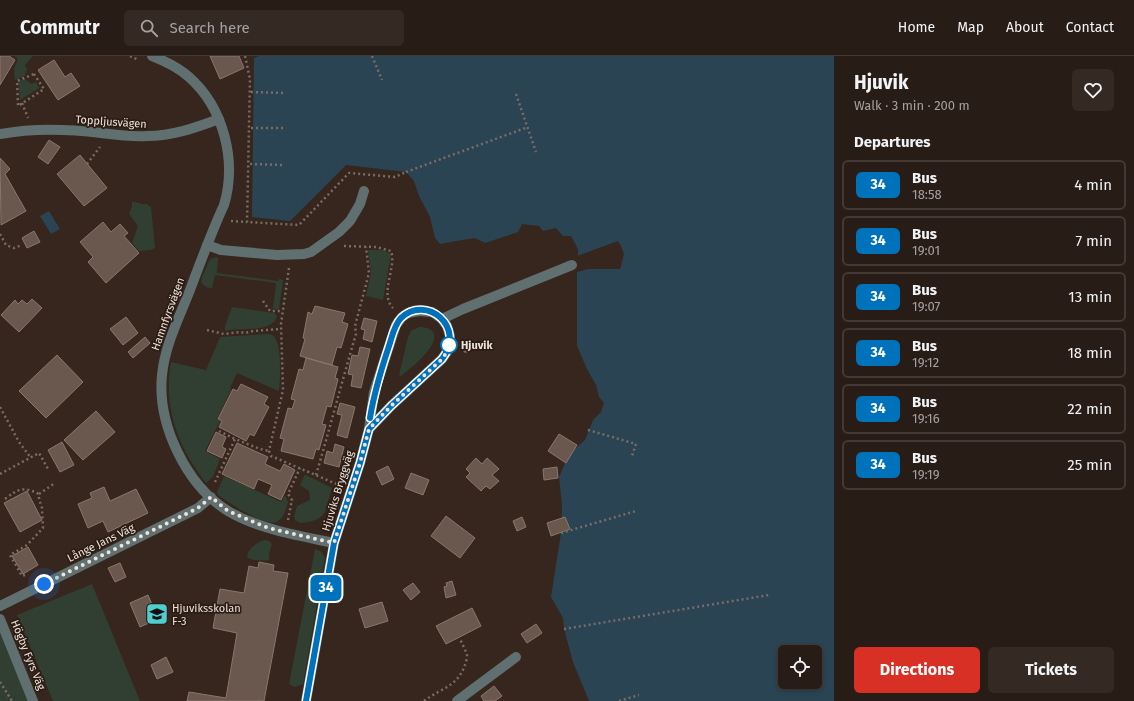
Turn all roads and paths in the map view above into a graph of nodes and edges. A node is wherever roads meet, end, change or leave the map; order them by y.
1 (152, 56) edge
2 (245, 56) edge
3 (372, 56) edge
4 (382, 80) dead end
5 (44, 89) joint
6 (251, 92) dead end
7 (286, 93) dead end
8 (516, 94) dead end
9 (219, 119) junction
10 (528, 127) junction
11 (251, 128) dead end
12 (285, 128) dead end
13 (0, 134) edge
14 (108, 134) junction
15 (536, 152) dead end
16 (87, 164) dead end
17 (250, 164) dead end
18 (284, 165) dead end
19 (364, 191) dead end
20 (0, 234) edge
21 (323, 243) junction
22 (22, 245) dead end
23 (207, 245) junction
24 (366, 247) junction
25 (292, 255) junction
26 (572, 266) dead end
27 (263, 301) dead end
28 (282, 311) junction
29 (402, 317) junction
30 (442, 319) junction
31 (281, 329) junction
32 (207, 330) dead end
33 (0, 407) edge
34 (369, 429) junction
35 (588, 430) dead end
36 (219, 431) dead end
37 (235, 439) junction
38 (269, 451) junction
39 (632, 456) dead end
40 (31, 458) junction
41 (300, 468) junction
42 (48, 470) dead end
43 (0, 474) edge
44 (316, 475) junction
45 (55, 483) dead end
46 (352, 490) junction
47 (39, 494) junction
48 (209, 496) junction
49 (5, 499) dead end
50 (636, 511) dead end
51 (285, 532) junction
52 (561, 533) dead end
53 (334, 543) junction
54 (25, 575) dead end
55 (768, 595) dead end
56 (0, 606) edge
57 (0, 619) edge
58 (564, 629) dead end
59 (460, 639) dead end
60 (516, 657) dead end
61 (0, 682) edge
62 (639, 695) dead end
63 (12, 701) edge
64 (33, 701) edge
65 (306, 701) edge
66 (424, 701) edge
67 (457, 701) edge
68 (619, 701) edge

1 - 9 street, Hamnfyrsvägen
2 - 10 path
3 - 4 path
5 - 5 path
6 - 7 path
8 - 10 path
9 - 14 street, Toppljusvägen
9 - 23 street, Hamnfyrsvägen
10 - 15 path
11 - 12 path
13 - 14 street, Toppljusvägen
14 - 16 path
17 - 18 path
19 - 21 street
20 - 22 path
21 - 24 path
21 - 25 street
23 - 25 street
23 - 48 street, Hamnfyrsvägen
24 - 29 path
24 - 44 path
25 - 28 path
26 - 30 street
27 - 28 path
28 - 31 path
29 - 30 street
29 - 34 street, Hjuviks Bryggväg
30 - 34 street, Hjuviks Bryggväg
31 - 32 path
31 - 38 path
33 - 40 path
34 - 46 street, Hjuviks Bryggväg
35 - 39 path
36 - 37 path
37 - 38 path
37 - 48 path
38 - 41 path
40 - 42 path
40 - 43 path
41 - 44 path
41 - 51 path
44 - 46 path
45 - 47 path
46 - 53 street, Hjuviks Bryggväg
47 - 49 path
47 - 54 path
48 - 51 street, Hamnfyrsvägen
48 - 56 street, Långe Jans Väg
50 - 52 path
51 - 53 street, Hamnfyrsvägen
53 - 65 street, Hjuviks Bryggväg
55 - 58 path
57 - 64 street, Högby Fyrs Väg
59 - 66 path
60 - 67 street
61 - 63 path
62 - 68 path

